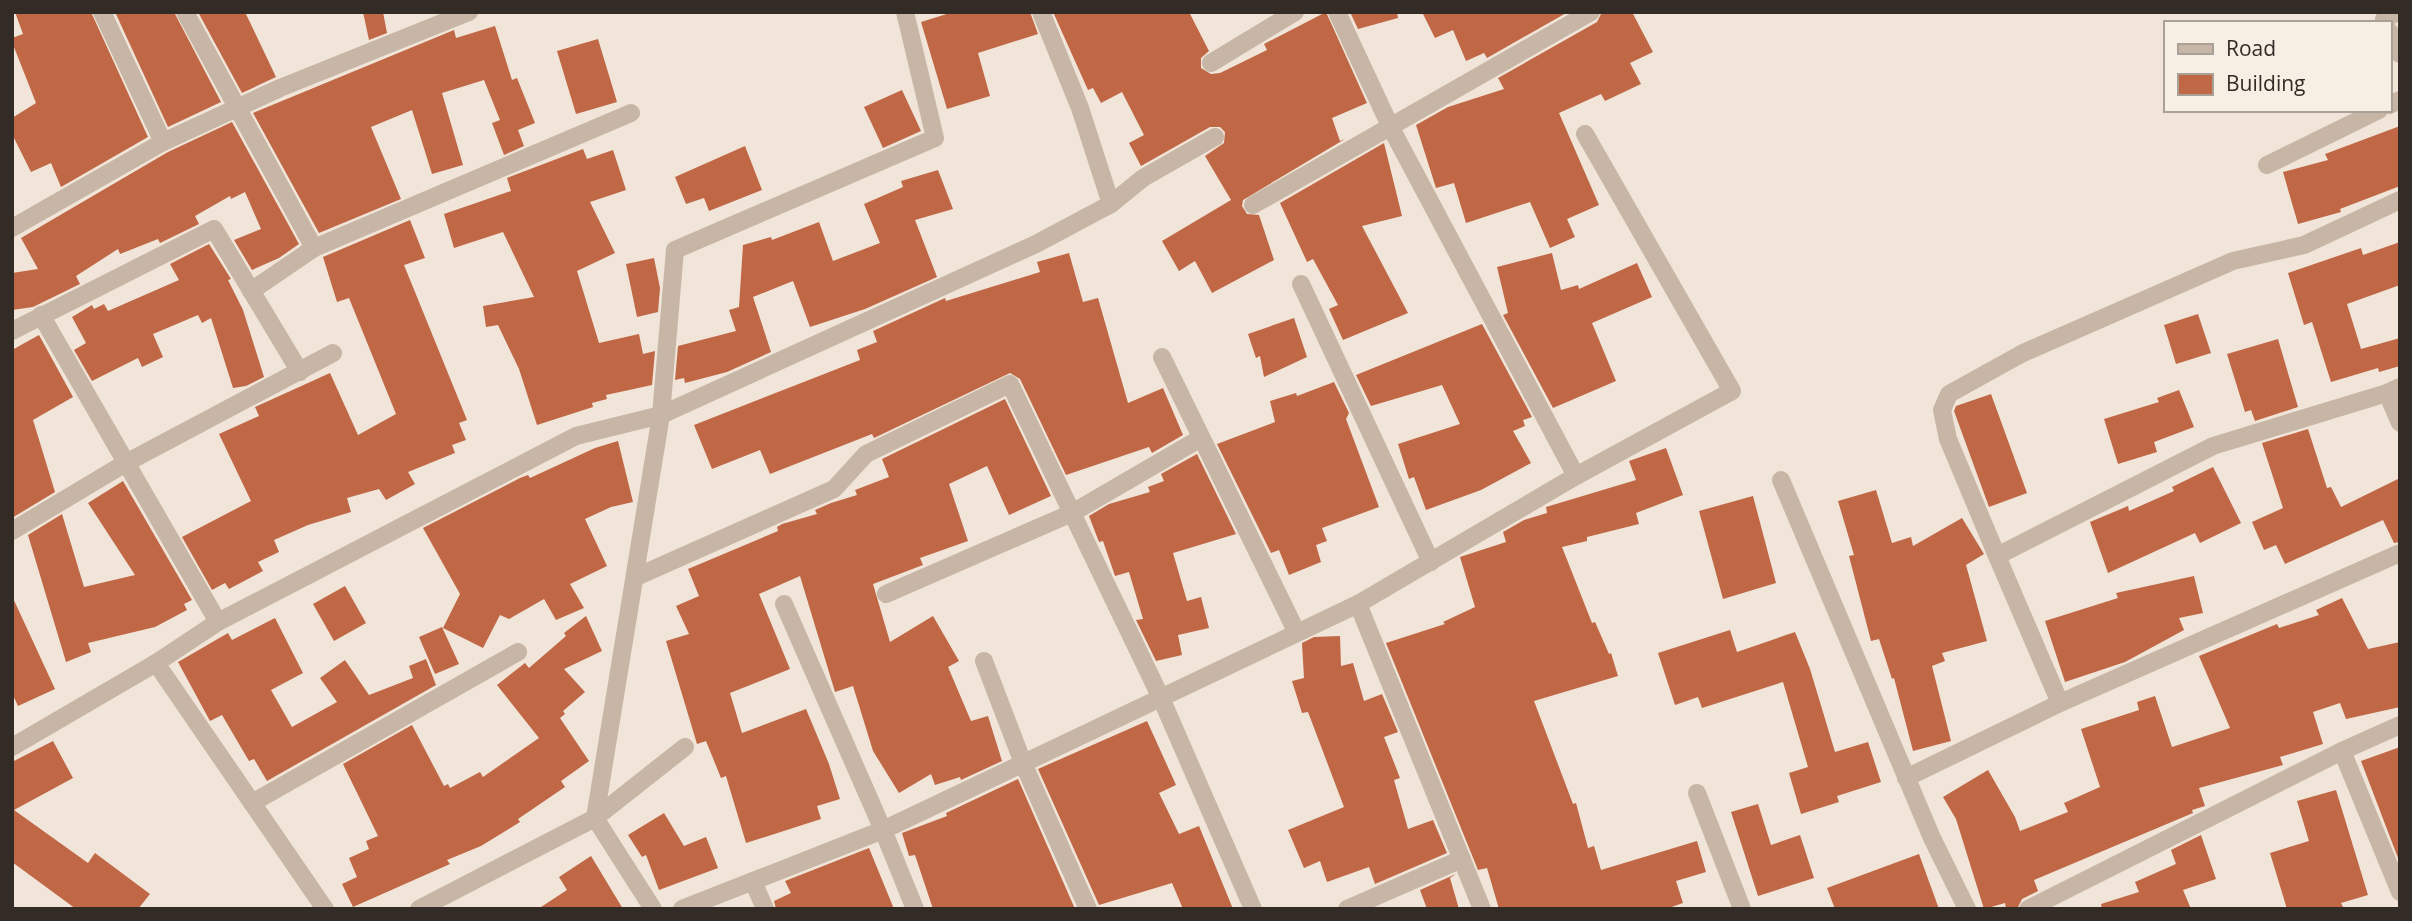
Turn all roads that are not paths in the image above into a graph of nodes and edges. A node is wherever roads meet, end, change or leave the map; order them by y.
1 (102, 12) edge
2 (185, 12) edge
3 (469, 12) edge
4 (905, 12) edge
5 (1041, 12) edge
6 (1295, 12) edge
7 (1337, 12) edge
8 (1591, 12) edge
9 (428, 19) edge
10 (2391, 30) edge
11 (2400, 54) edge
12 (1211, 64) dead end
13 (239, 106) junction
14 (2375, 112) edge
15 (631, 113) dead end
16 (1391, 128) junction
17 (1585, 134) dead end
18 (1215, 137) dead end
19 (163, 142) junction
20 (2267, 164) dead end
21 (2400, 200) edge
22 (1111, 204) junction
23 (1253, 205) dead end
24 (12, 228) edge
25 (314, 248) junction
26 (1301, 284) dead end
27 (251, 291) junction
28 (41, 315) junction
29 (12, 331) edge
30 (333, 353) dead end
31 (1162, 357) dead end
32 (300, 372) junction
33 (2394, 390) edge
34 (662, 415) junction
35 (2400, 423) edge
36 (1201, 438) junction
37 (124, 464) junction
38 (1576, 476) junction
39 (1781, 480) dead end
40 (1072, 513) junction
41 (12, 531) edge
42 (2400, 553) edge
43 (1997, 556) junction
44 (1431, 562) junction
45 (636, 577) junction
46 (886, 594) dead end
47 (784, 604) dead end
48 (1358, 604) junction
49 (218, 622) junction
50 (1297, 633) junction
51 (518, 652) dead end
52 (985, 661) dead end
53 (156, 663) junction
54 (1161, 698) junction
55 (2060, 703) junction
56 (2400, 725) edge
57 (12, 747) edge
58 (685, 747) dead end
59 (2342, 751) junction
60 (1023, 764) junction
61 (1906, 778) junction
62 (1697, 793) dead end
63 (252, 803) junction
64 (595, 818) junction
65 (883, 830) junction
66 (1462, 859) junction
67 (753, 881) junction
68 (2400, 892) edge
69 (325, 909) edge
70 (419, 909) edge
71 (653, 909) edge
72 (682, 909) edge
73 (765, 909) edge
74 (915, 909) edge
75 (1088, 909) edge
76 (1253, 909) edge
77 (1347, 909) edge
78 (1482, 909) edge
79 (1742, 909) edge
80 (1967, 909) edge
81 (2028, 909) edge

1 - 19 street
2 - 13 street
3 - 9 street
4 - 34 street
5 - 22 street
6 - 12 street
7 - 16 street
8 - 16 street
9 - 13 street
10 - 11 street
13 - 19 street
13 - 25 street
14 - 20 street
15 - 25 street
16 - 23 street
16 - 38 street
17 - 38 street
18 - 22 street
19 - 24 street
21 - 43 street
22 - 34 street
25 - 27 street
26 - 44 street
27 - 28 street
27 - 32 street
28 - 29 street
28 - 37 street
30 - 32 street
31 - 36 street
32 - 37 street
33 - 35 street
33 - 43 street
34 - 45 street
34 - 49 street
36 - 40 street
36 - 50 street
37 - 41 street
37 - 49 street
38 - 44 street
39 - 61 street
40 - 45 street
40 - 46 street
40 - 54 street
42 - 55 street
43 - 55 street
44 - 48 street
45 - 64 street
47 - 65 street
48 - 50 street
48 - 66 street
49 - 53 street
50 - 54 street
51 - 63 street
52 - 60 street
53 - 57 street
53 - 63 street
54 - 60 street
54 - 76 street
55 - 61 street
56 - 59 street
58 - 64 street
59 - 68 street
59 - 81 street
60 - 65 street
60 - 75 street
61 - 80 street
62 - 79 street
63 - 69 street
64 - 70 street
64 - 71 street
65 - 67 street
65 - 74 street
66 - 77 street
66 - 78 street
67 - 72 street
67 - 73 street

